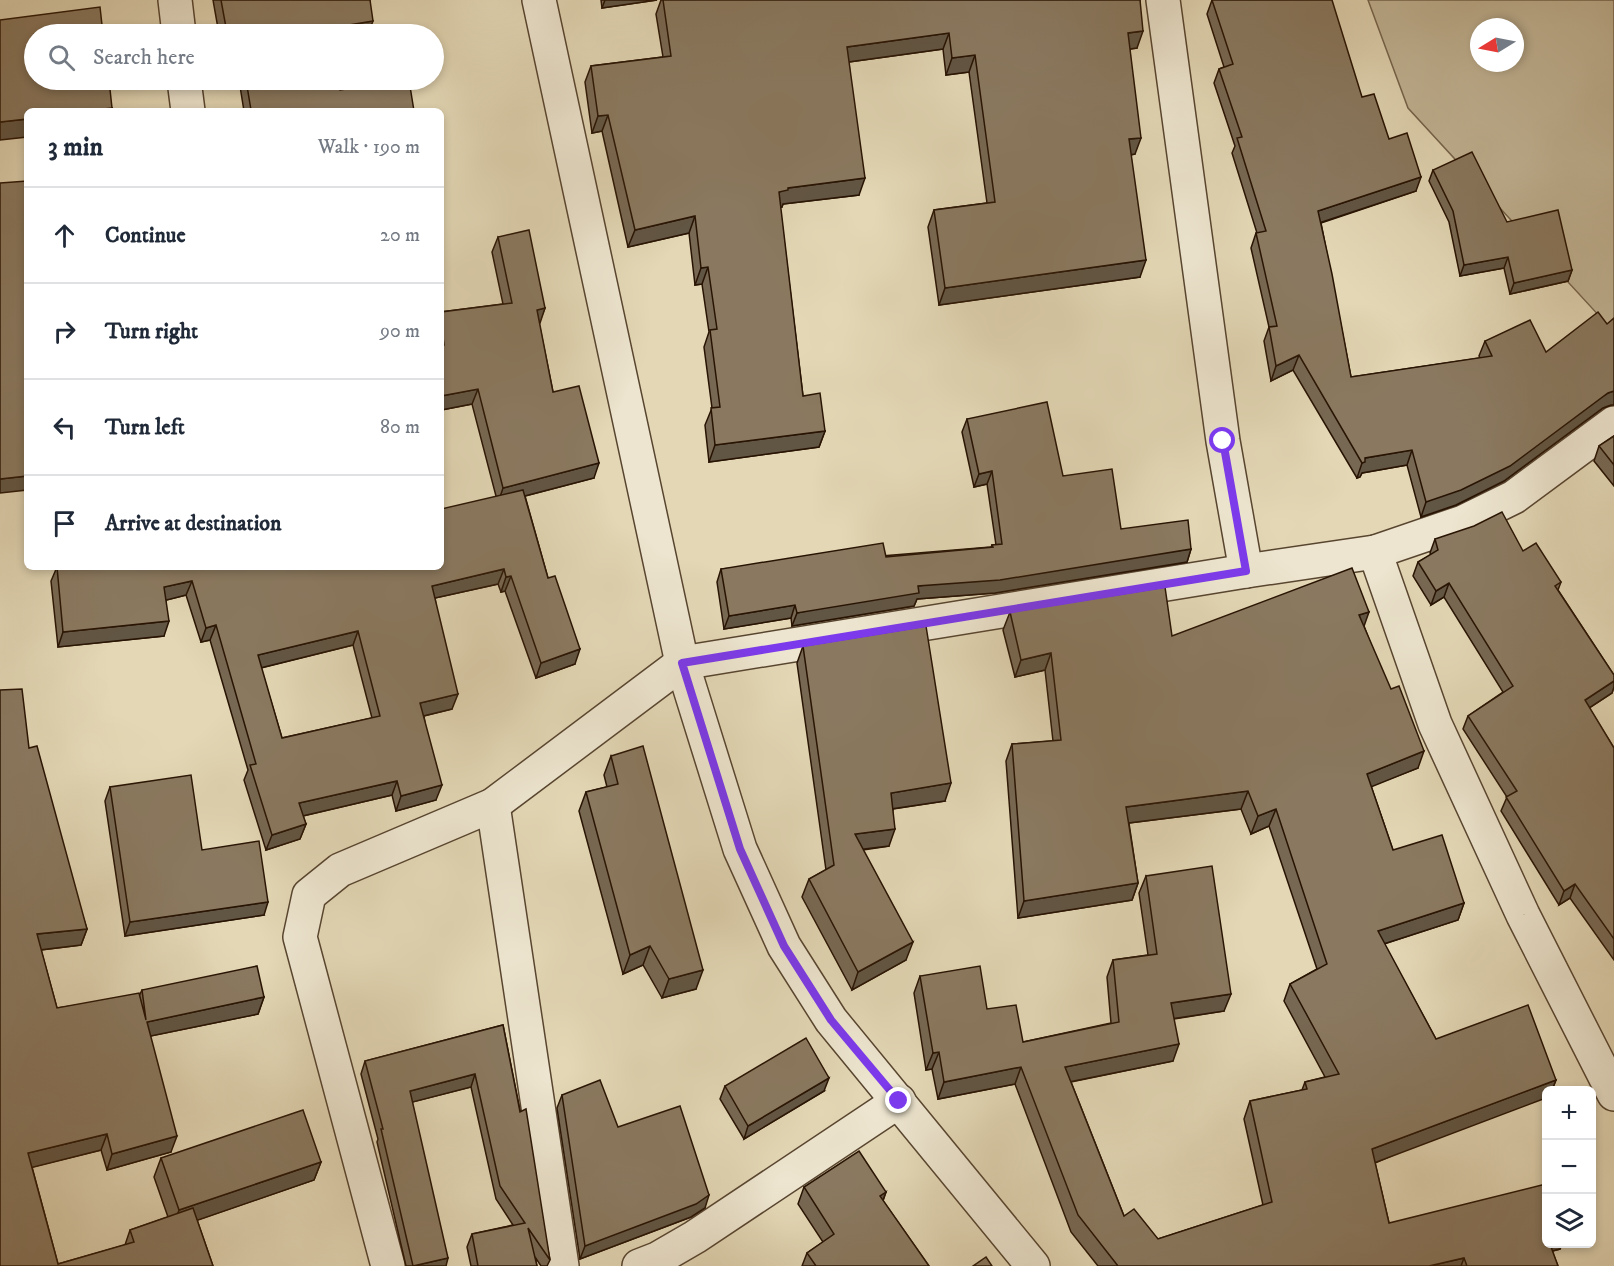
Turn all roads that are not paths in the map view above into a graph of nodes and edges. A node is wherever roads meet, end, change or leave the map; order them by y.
1 (175, 0) edge
2 (539, 0) edge
3 (1163, 0) edge
4 (178, 24) edge
5 (185, 90) edge
6 (188, 108) edge
7 (1614, 423) edge
8 (1375, 552) junction
9 (1246, 571) junction
10 (682, 663) junction
11 (493, 805) junction
12 (1614, 1094) edge
13 (899, 1101) junction
14 (388, 1266) edge
15 (562, 1266) edge
16 (639, 1266) edge
17 (1033, 1266) edge

1 - 4 street
2 - 10 street
3 - 9 street
5 - 6 street
7 - 8 street
8 - 9 street
8 - 12 street
9 - 10 street
10 - 11 street
10 - 13 street
11 - 14 street
11 - 15 street
13 - 16 street
13 - 17 street

